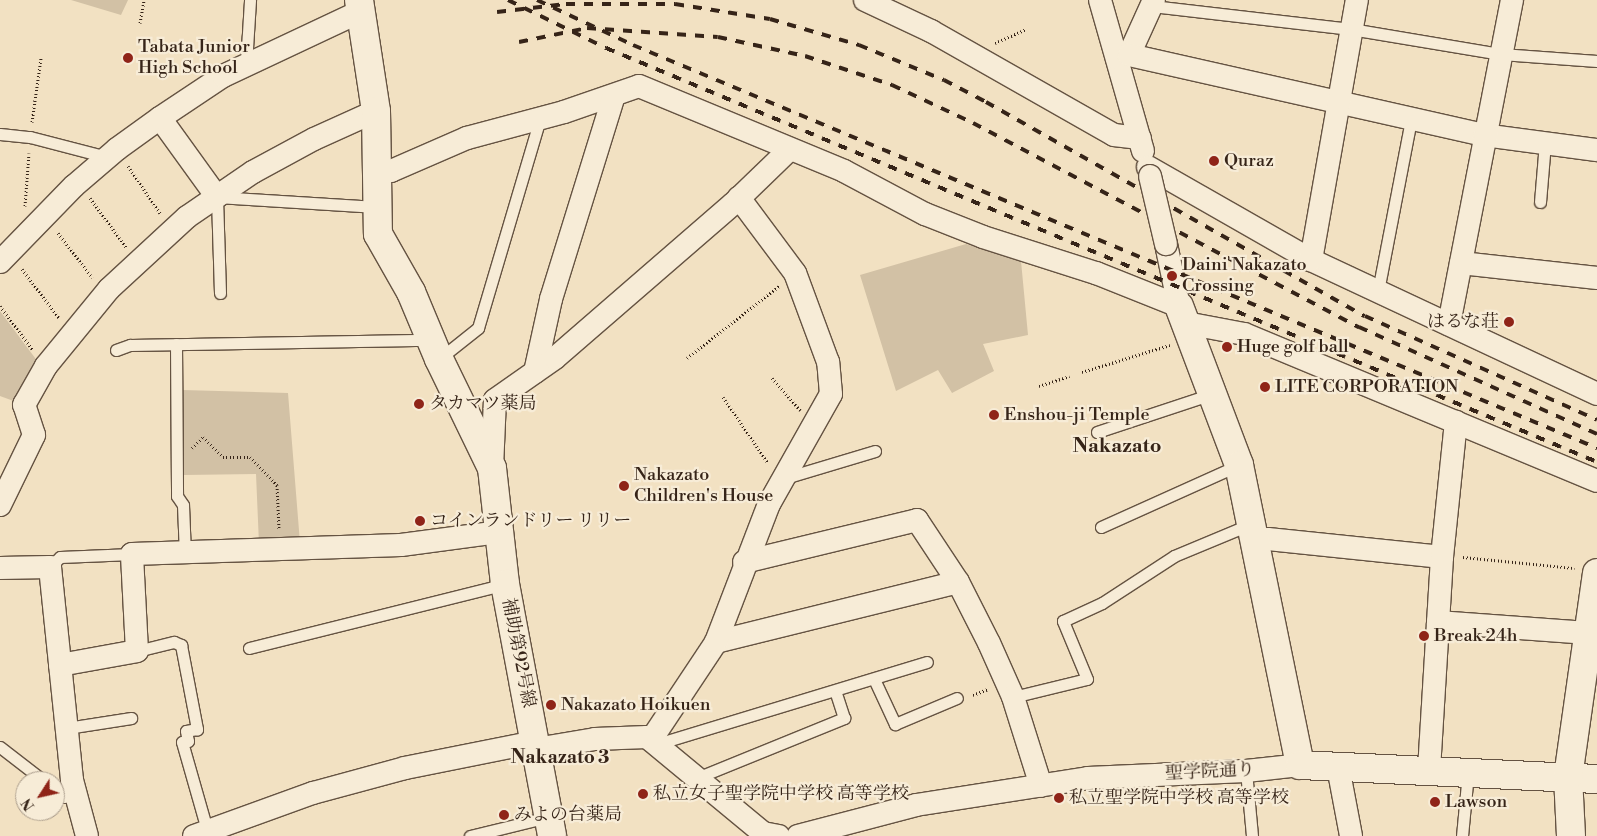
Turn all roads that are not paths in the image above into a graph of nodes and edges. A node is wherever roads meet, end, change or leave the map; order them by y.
1 (250, 0) edge
2 (865, 0) edge
3 (1100, 0) edge
4 (1356, 0) edge
5 (1512, 0) edge
6 (1153, 3) edge
7 (360, 6) edge
8 (1351, 30) junction
9 (1501, 54) junction
10 (1123, 57) junction
11 (1597, 61) edge
12 (246, 64) junction
13 (614, 96) junction
14 (1338, 102) junction
15 (376, 111) junction
16 (160, 118) junction
17 (540, 119) junction
18 (1412, 119) junction
19 (0, 134) edge
20 (1484, 135) junction
21 (1140, 138) junction
22 (1545, 142) junction
23 (790, 149) junction
24 (1597, 150) edge
25 (112, 153) junction
26 (1149, 172) junction
27 (378, 173) junction
28 (217, 196) junction
29 (739, 198) junction
30 (1540, 202) dead end
31 (377, 207) junction
32 (5, 256) edge
33 (1311, 260) junction
34 (1461, 263) junction
35 (1597, 278) edge
36 (1378, 291) junction
37 (220, 293) dead end
38 (1186, 322) junction
39 (1449, 324) junction
40 (176, 344) junction
41 (116, 350) dead end
42 (434, 350) junction
43 (535, 372) junction
44 (1213, 393) junction
45 (1597, 394) edge
46 (495, 400) junction
47 (468, 419) junction
48 (1456, 422) junction
49 (1097, 432) dead end
50 (876, 450) dead end
51 (1239, 465) junction
52 (492, 468) junction
53 (784, 478) junction
54 (1597, 481) edge
55 (0, 505) edge
56 (1101, 527) dead end
57 (498, 532) junction
58 (1253, 533) junction
59 (132, 554) junction
60 (185, 554) junction
61 (1442, 556) junction
62 (744, 562) junction
63 (50, 567) junction
64 (0, 568) edge
65 (1587, 571) edge
66 (958, 582) junction
67 (505, 584) junction
68 (1438, 622) junction
69 (716, 642) junction
70 (1591, 642) edge
71 (249, 648) dead end
72 (137, 651) junction
73 (927, 662) dead end
74 (60, 666) junction
75 (874, 679) junction
76 (835, 691) junction
77 (1013, 697) junction
78 (957, 698) dead end
79 (131, 718) dead end
80 (67, 728) junction
81 (654, 742) junction
82 (535, 746) junction
83 (0, 747) edge
84 (1300, 765) junction
85 (1338, 767) junction
86 (1429, 770) junction
87 (31, 771) edge
88 (1246, 771) junction
89 (1468, 772) junction
90 (1568, 777) junction
91 (698, 778) junction
92 (1597, 779) edge
93 (1041, 786) junction
94 (66, 792) edge
95 (551, 826) edge
96 (201, 833) edge
97 (87, 836) edge
98 (470, 836) edge
99 (778, 836) edge
100 (798, 836) edge
101 (1252, 836) edge
102 (1351, 836) edge
103 (1462, 836) edge
104 (1571, 836) edge

1 - 12 lane
2 - 21 street
3 - 10 street
4 - 8 street
5 - 9 street
6 - 8 lane
6 - 10 street
7 - 12 street
7 - 15 street
8 - 9 lane
8 - 14 street
9 - 11 lane
9 - 20 street
10 - 14 street
10 - 21 street
12 - 16 street
13 - 17 street
13 - 23 street
13 - 43 street
14 - 18 street
14 - 33 street
15 - 27 street
15 - 28 street
16 - 25 street
16 - 28 street
17 - 27 street
17 - 42 lane
18 - 20 street
18 - 36 lane
19 - 25 lane
20 - 22 street
20 - 34 street
21 - 26 street
22 - 24 street
22 - 30 lane
23 - 29 street
23 - 38 street
25 - 32 street
26 - 33 street
26 - 38 street, bridge
27 - 31 street
28 - 31 lane
28 - 37 lane
28 - 55 street
29 - 43 street
29 - 53 street
31 - 42 street
33 - 36 street
34 - 35 street
34 - 39 street
36 - 39 street
38 - 44 street
38 - 48 street
39 - 45 street
40 - 41 lane
40 - 42 lane
40 - 60 lane
42 - 47 street
43 - 46 street
44 - 49 lane
44 - 51 street
46 - 47 street
46 - 52 street
47 - 52 street
48 - 54 street
48 - 61 street
50 - 53 lane
51 - 56 lane
51 - 58 street
52 - 57 street, 補助第92号線
53 - 62 street
57 - 60 street
57 - 67 street, 補助第92号線
58 - 61 street
58 - 77 lane
58 - 84 street
59 - 60 street
59 - 63 lane
59 - 72 street
61 - 68 street
62 - 66 street
62 - 69 street
63 - 64 street
63 - 74 street
65 - 70 street
66 - 69 street
66 - 77 street
67 - 71 lane
67 - 82 street, 補助第92号線
68 - 70 street
68 - 86 street
69 - 81 street
70 - 90 street
72 - 74 street
72 - 96 lane
73 - 75 lane
74 - 80 street
75 - 76 lane
75 - 78 lane
76 - 81 lane
76 - 91 lane
77 - 93 street
79 - 80 lane
80 - 94 street
81 - 82 street
81 - 91 street
82 - 95 street, 補助第92号線
82 - 96 street
83 - 87 lane
84 - 85 street, 聖学院通り
84 - 88 street, 聖学院通り
85 - 86 street, 聖学院通り
85 - 102 street
86 - 89 street, 聖学院通り
88 - 93 street, 聖学院通り
88 - 101 lane
89 - 90 street, 聖学院通り
89 - 103 lane
90 - 92 street, 聖学院通り
90 - 104 street
91 - 99 street
93 - 100 street, 聖学院通り
94 - 97 street
95 - 98 lane

